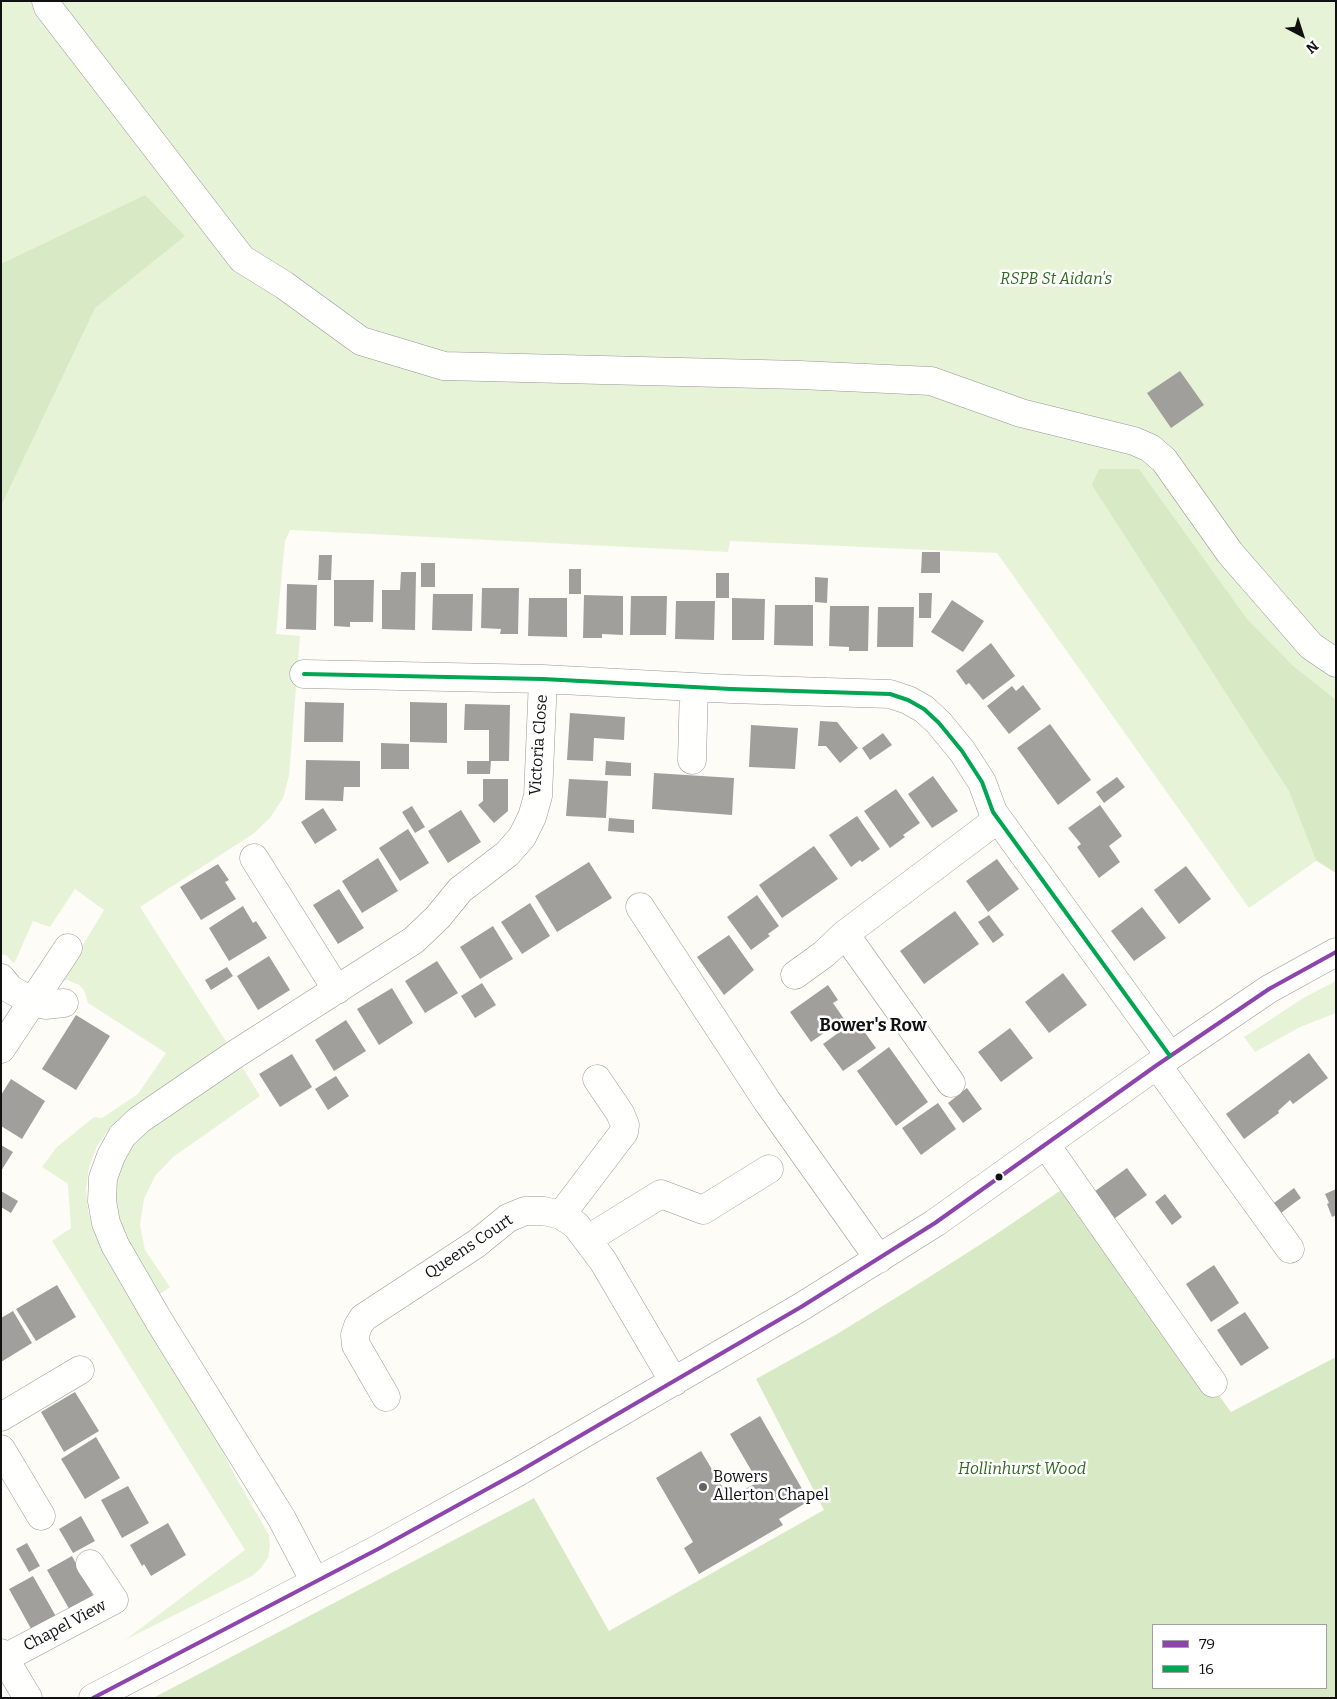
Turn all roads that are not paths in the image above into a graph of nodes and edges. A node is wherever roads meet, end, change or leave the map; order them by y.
1 (46, 1) edge
2 (1336, 663) edge
3 (304, 674) dead end
4 (543, 679) junction
5 (694, 687) junction
6 (692, 760) dead end
7 (998, 819) junction
8 (254, 858) dead end
9 (640, 908) dead end
10 (845, 934) junction
11 (68, 948) dead end
12 (1336, 952) edge
13 (795, 975) dead end
14 (1, 978) edge
15 (337, 990) junction
16 (32, 1002) junction
17 (64, 1003) dead end
18 (1, 1049) edge
19 (1164, 1060) junction
20 (597, 1079) dead end
21 (951, 1083) dead end
22 (1046, 1145) junction
23 (769, 1169) dead end
24 (561, 1215) junction
25 (588, 1239) junction
26 (1290, 1249) dead end
27 (879, 1259) junction
28 (80, 1370) dead end
29 (674, 1382) junction
30 (1213, 1383) dead end
31 (386, 1397) dead end
32 (11, 1411) edge
33 (5, 1455) edge
34 (41, 1516) dead end
35 (90, 1564) dead end
36 (315, 1582) junction
37 (3, 1656) edge
38 (28, 1698) edge
39 (93, 1698) edge

1 - 2 street
3 - 4 street
4 - 5 street
4 - 15 street, Victoria Close
5 - 6 street
5 - 7 street
7 - 10 street
7 - 19 street
8 - 15 street
9 - 27 street
10 - 13 street
10 - 21 street
11 - 16 street
12 - 19 street
14 - 16 street
15 - 36 street, Victoria Close
16 - 17 street
16 - 18 street
19 - 22 street
19 - 26 street
20 - 24 street
22 - 27 street
22 - 30 street
23 - 25 street
24 - 25 street, Queens Court
24 - 31 street, Queens Court
25 - 29 street, Queens Court
27 - 29 street
28 - 32 street
29 - 36 street
33 - 34 street
35 - 37 street, Chapel View
36 - 39 street
37 - 38 street

